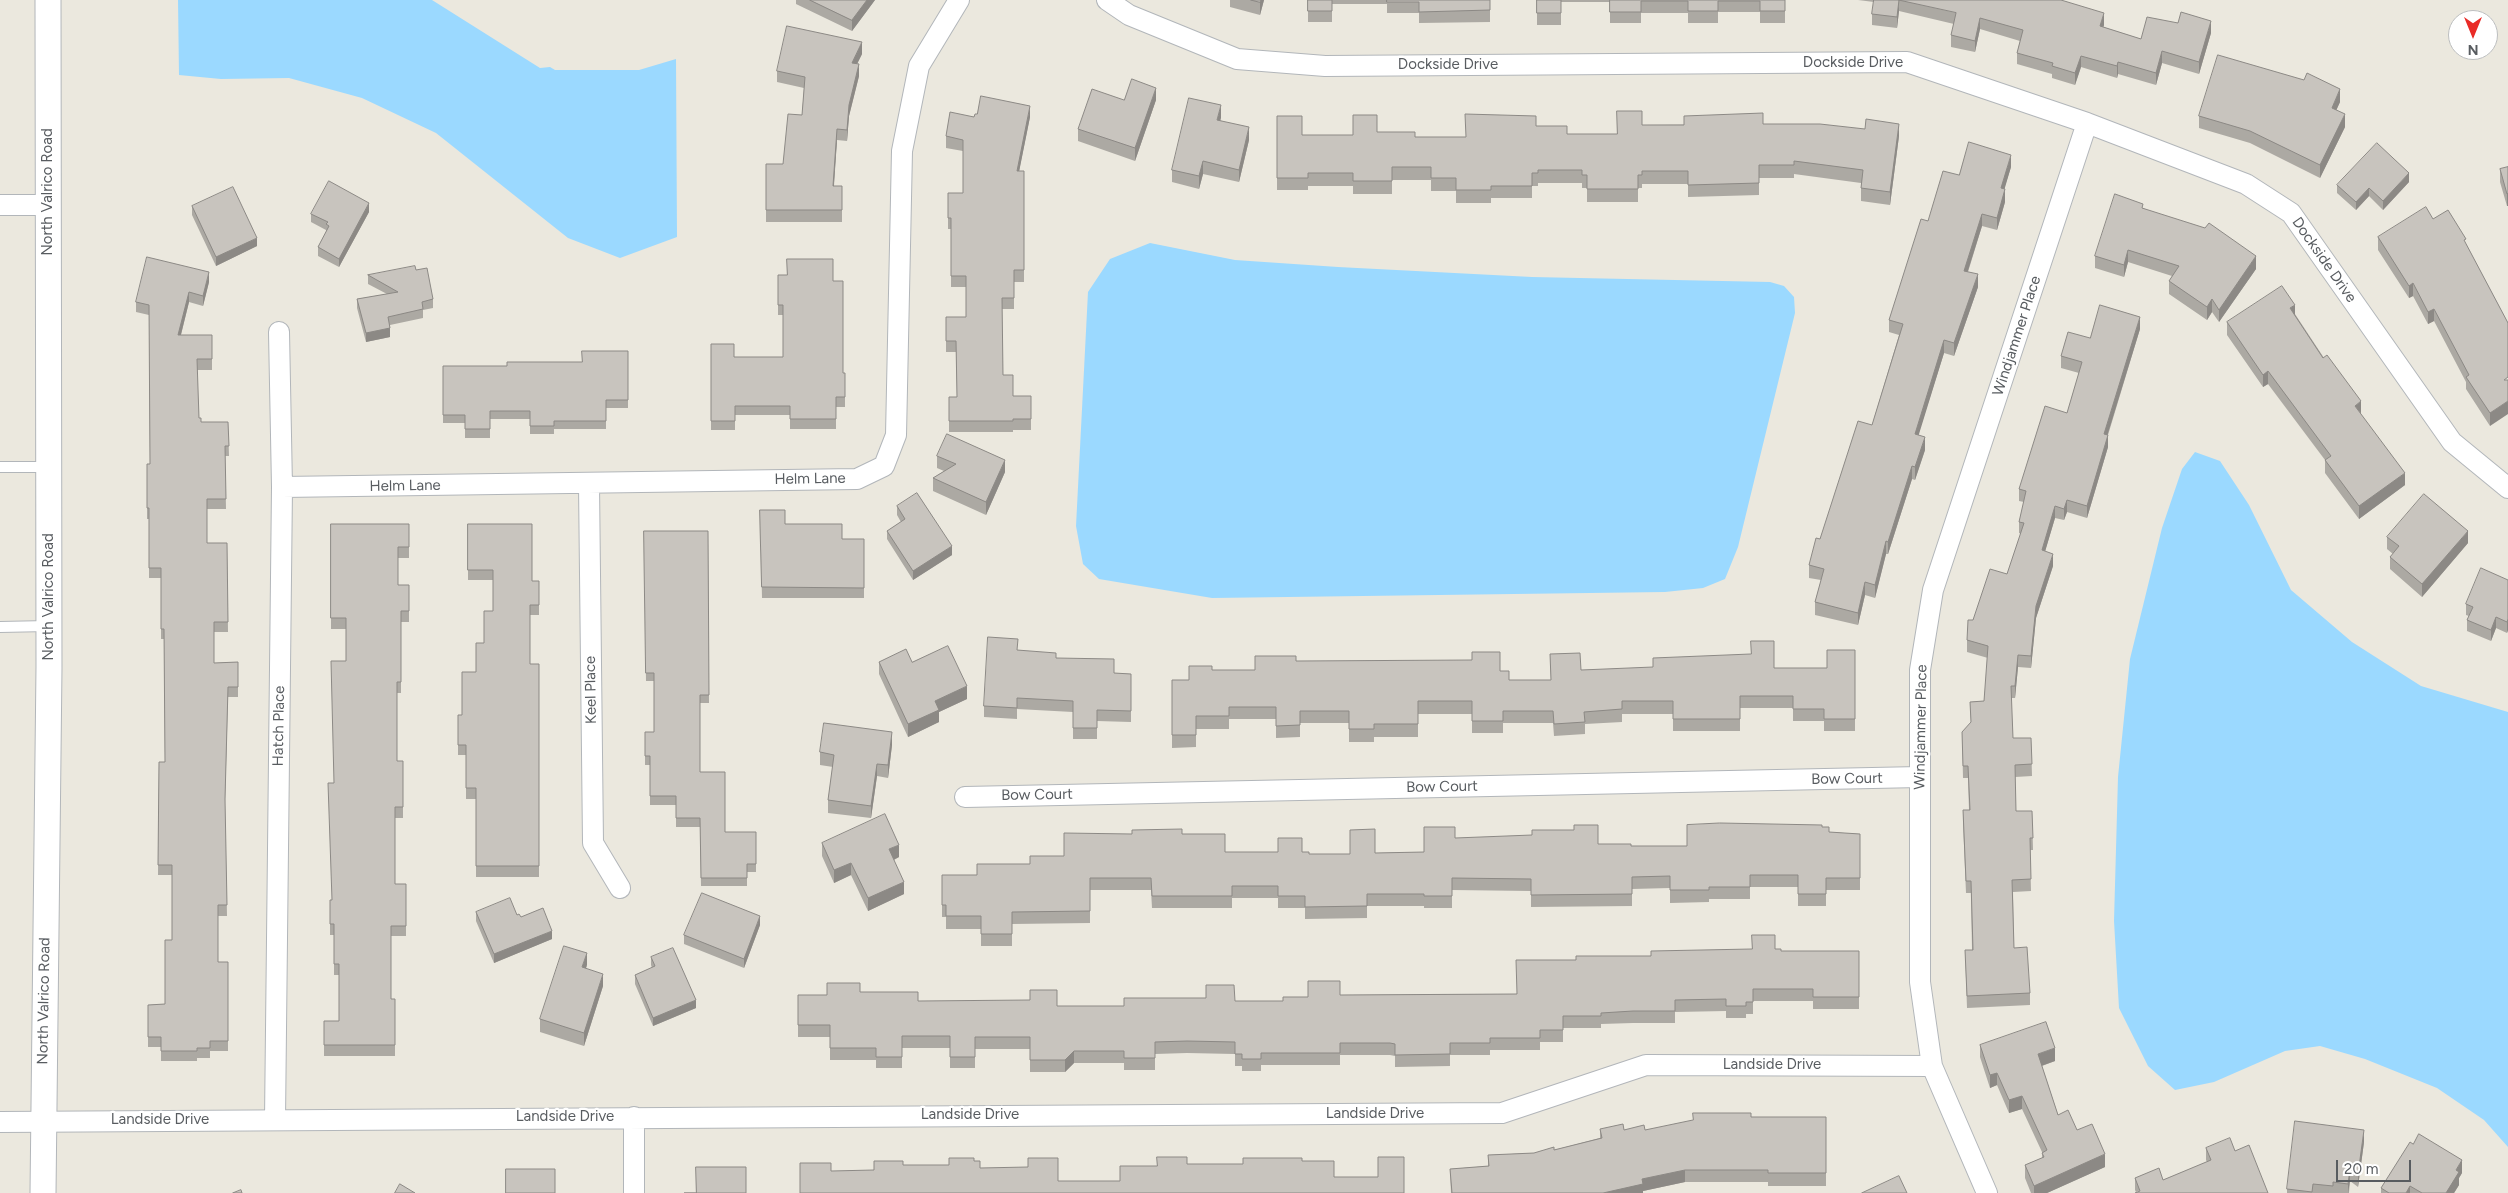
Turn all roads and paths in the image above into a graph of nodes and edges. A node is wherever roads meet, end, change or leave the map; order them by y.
1 (48, 0) edge
2 (959, 0) edge
3 (1107, 0) edge
4 (2087, 123) junction
5 (0, 205) edge
6 (48, 205) junction
7 (279, 332) dead end
8 (0, 467) edge
9 (49, 467) junction
10 (588, 484) junction
11 (282, 487) junction
12 (2508, 488) edge
13 (49, 626) junction
14 (0, 627) edge
15 (1920, 777) junction
16 (965, 796) dead end
17 (620, 888) dead end
18 (1932, 1066) junction
19 (634, 1117) junction
20 (275, 1119) junction
21 (43, 1121) junction
22 (0, 1122) edge
23 (43, 1193) edge
24 (634, 1193) edge
25 (1987, 1193) edge

1 - 6 street, North Valrico Road
2 - 10 street, Helm Lane
3 - 4 street, Dockside Drive
4 - 12 street, Dockside Drive
4 - 15 street, Windjammer Place
5 - 6 street
6 - 9 street, North Valrico Road
7 - 11 street, Hatch Place
8 - 9 lane
9 - 13 street, North Valrico Road
10 - 11 street, Helm Lane
10 - 17 street, Keel Place
11 - 20 street, Hatch Place
13 - 14 lane
13 - 21 street, North Valrico Road
15 - 16 street, Bow Court
15 - 18 street, Windjammer Place
18 - 19 street, Landside Drive
18 - 25 street, Windjammer Place
19 - 20 street, Landside Drive
19 - 24 street
20 - 21 street, Landside Drive
21 - 22 street, Landside Drive
21 - 23 street, North Valrico Road

